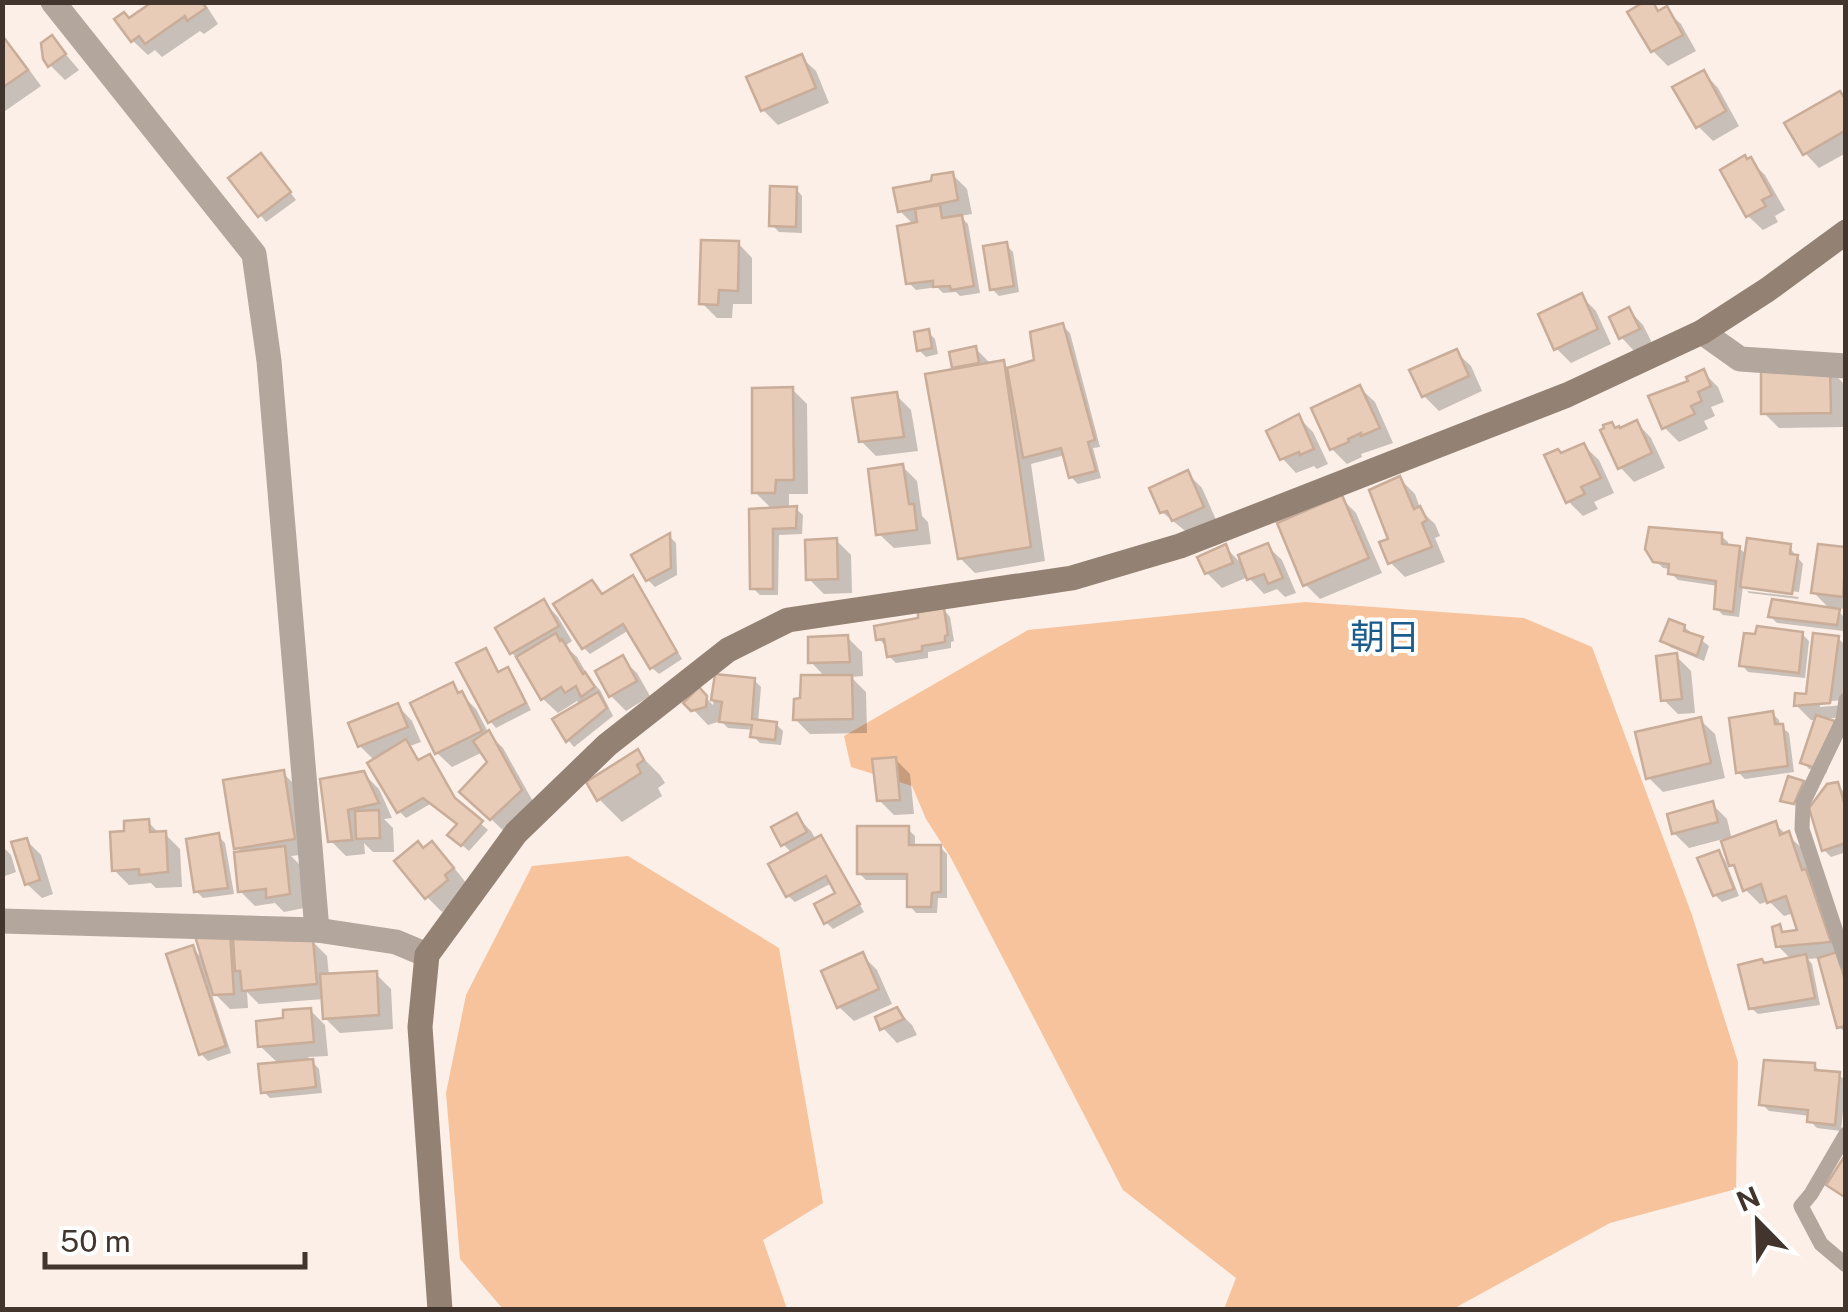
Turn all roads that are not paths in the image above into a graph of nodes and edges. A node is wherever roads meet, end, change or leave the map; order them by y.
1 (54, 2) edge
2 (1846, 232) edge
3 (1702, 332) junction
4 (1845, 366) edge
5 (1846, 377) edge
6 (1846, 700) edge
7 (2, 922) edge
8 (317, 930) junction
9 (1844, 951) edge
10 (427, 955) junction
11 (1846, 1134) edge
12 (1846, 1265) edge
13 (440, 1310) edge

1 - 8 street
2 - 3 street
3 - 4 street
3 - 10 street
4 - 5 lane
6 - 9 lane
7 - 8 street
8 - 10 street
10 - 13 street
11 - 12 lane

